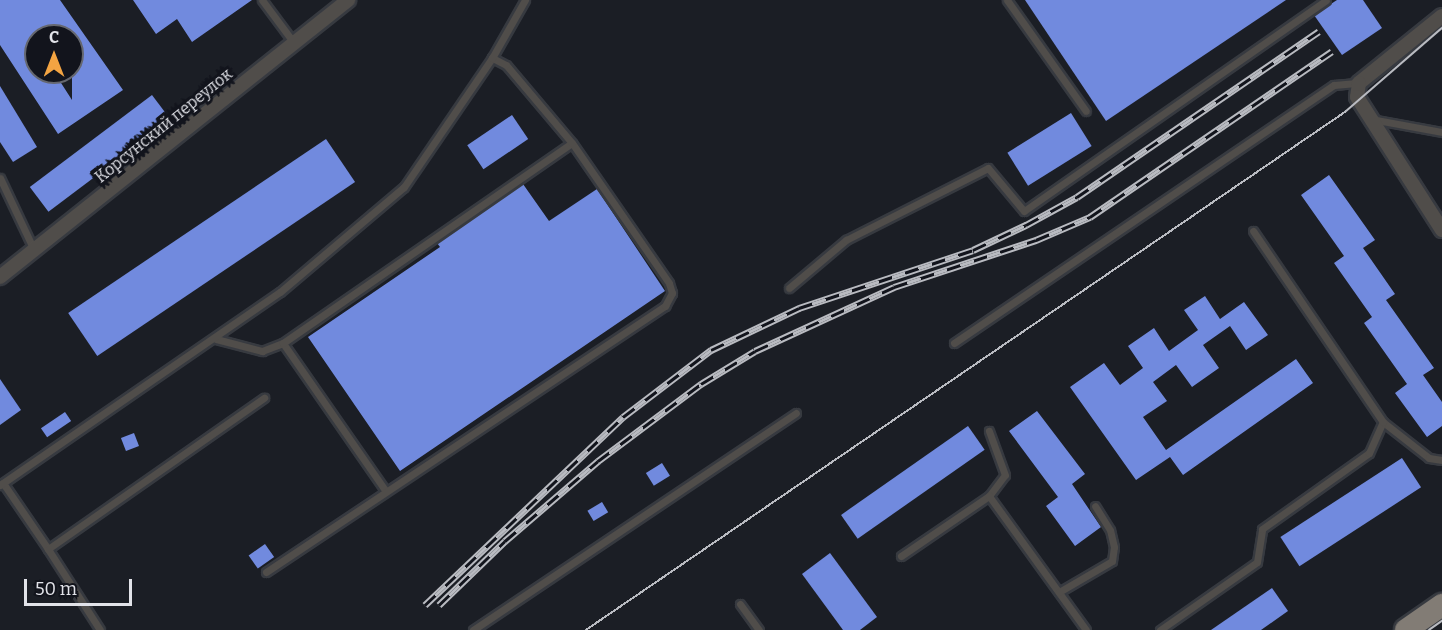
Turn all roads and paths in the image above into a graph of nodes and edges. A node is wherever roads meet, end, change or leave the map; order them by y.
1 (262, 0) edge
2 (348, 0) edge
3 (525, 0) edge
4 (1007, 0) edge
5 (1326, 0) edge
6 (1442, 16) edge
7 (294, 43) junction
8 (492, 58) junction
9 (1359, 83) junction
10 (1086, 111) dead end
11 (1368, 118) junction
12 (1442, 132) edge
13 (572, 143) junction
14 (0, 178) edge
15 (1442, 230) edge
16 (1253, 231) dead end
17 (34, 250) junction
18 (0, 277) edge
19 (789, 288) dead end
20 (216, 339) junction
21 (283, 343) junction
22 (954, 343) dead end
23 (264, 398) dead end
24 (796, 413) dead end
25 (1383, 422) junction
26 (989, 431) dead end
27 (1442, 460) edge
28 (1, 484) edge
29 (385, 490) junction
30 (989, 496) junction
31 (1095, 506) dead end
32 (48, 549) junction
33 (901, 556) dead end
34 (266, 572) dead end
35 (1059, 592) junction
36 (740, 604) dead end
37 (1442, 605) edge
38 (99, 630) edge
39 (473, 630) edge
40 (759, 630) edge
41 (1086, 630) edge
42 (1160, 630) edge
43 (1406, 630) edge

1 - 7 lane
2 - 7 street, Корсунский переулок
3 - 8 lane
4 - 10 lane
5 - 19 lane
6 - 9 street
7 - 17 street, Корсунский переулок
8 - 13 lane
8 - 20 lane
9 - 11 street
9 - 22 lane
11 - 12 lane
11 - 15 street
13 - 21 lane
13 - 29 lane
14 - 17 lane
16 - 25 lane
17 - 18 street, Корсунский переулок
20 - 21 lane
20 - 28 lane
21 - 29 lane
23 - 32 lane
24 - 39 lane
25 - 27 lane
25 - 42 lane
26 - 30 lane
28 - 32 lane
29 - 34 lane
30 - 33 lane
30 - 35 lane
31 - 35 lane
32 - 38 lane
35 - 41 lane
36 - 40 lane
37 - 43 main road

